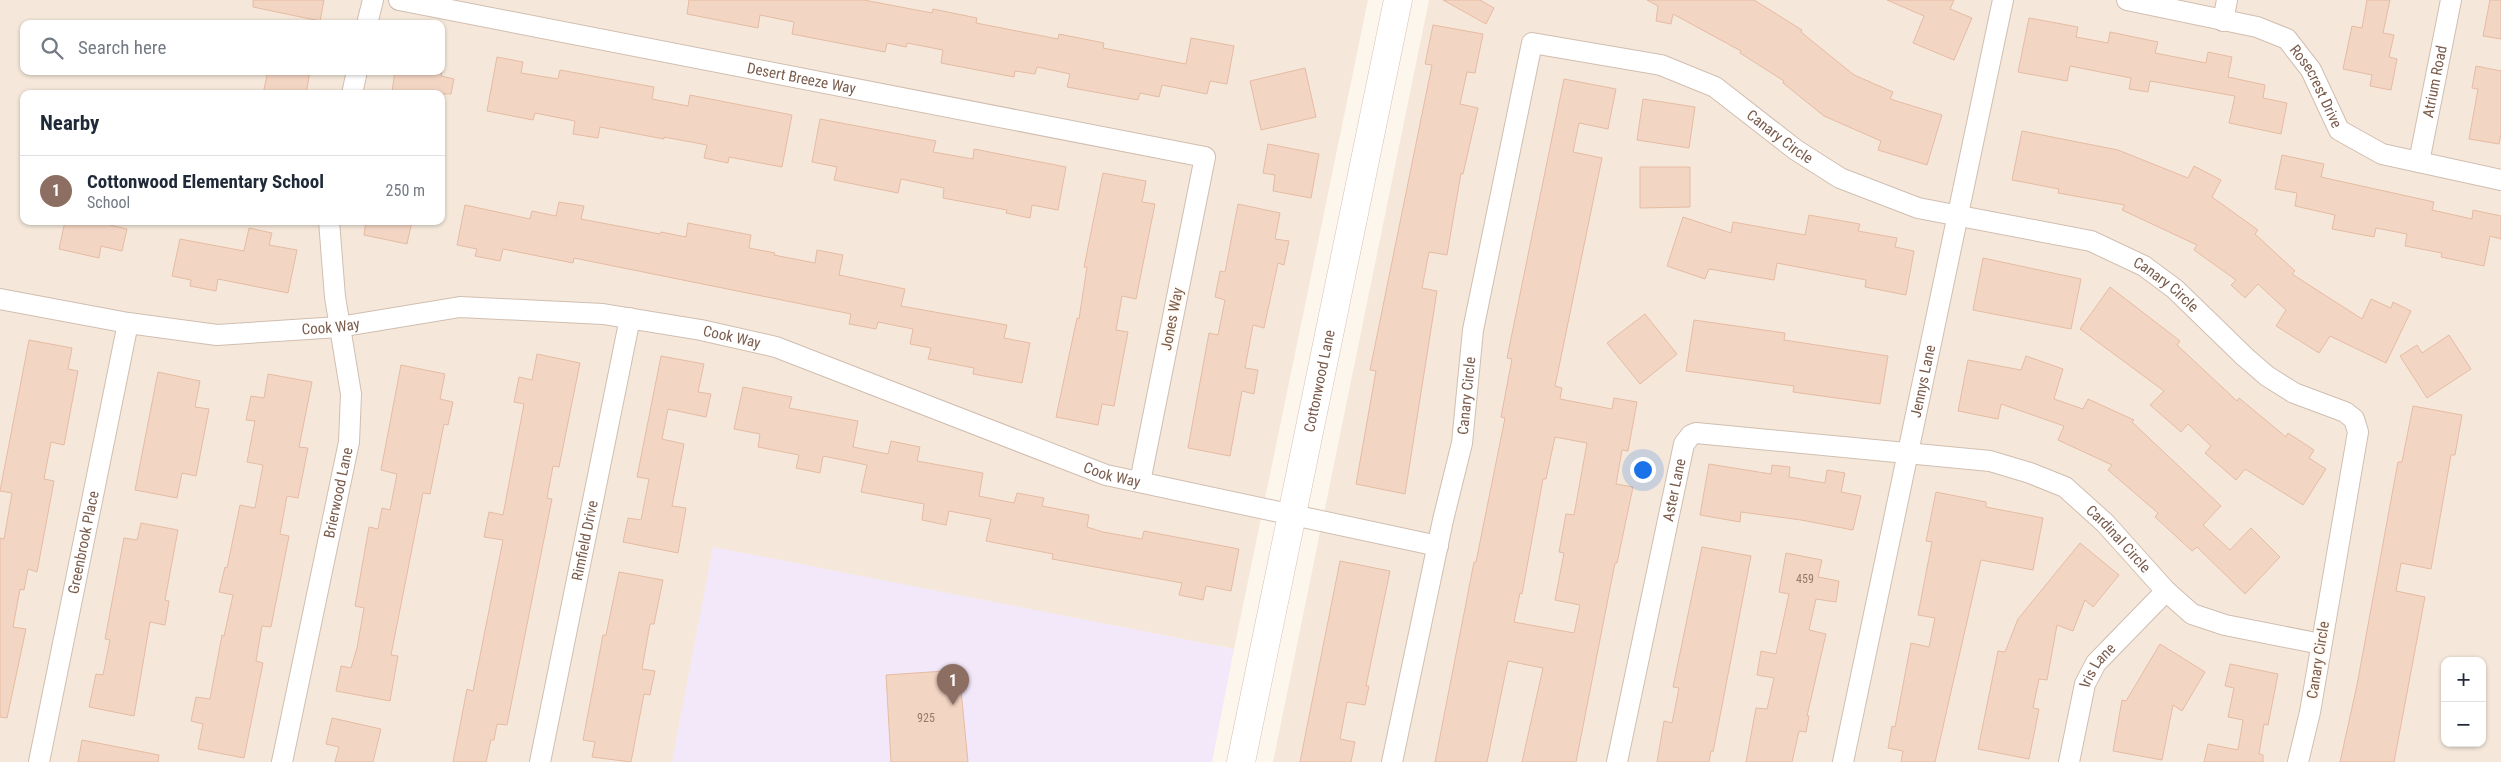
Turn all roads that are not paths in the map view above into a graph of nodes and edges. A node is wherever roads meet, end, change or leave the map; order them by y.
1 (373, 0) edge
2 (398, 0) edge
3 (1398, 0) edge
4 (2003, 0) edge
5 (2127, 0) edge
6 (2227, 0) edge
7 (2451, 0) edge
8 (368, 20) edge
9 (2223, 21) junction
10 (356, 75) edge
11 (353, 90) edge
12 (1204, 157) joint
13 (2419, 162) junction
14 (2501, 180) edge
15 (1958, 216) junction
16 (329, 225) edge
17 (0, 299) edge
18 (630, 318) junction
19 (128, 323) junction
20 (339, 327) junction
21 (1907, 453) junction
22 (1140, 482) junction
23 (1292, 517) junction
24 (1438, 546) junction
25 (2166, 591) junction
26 (2321, 644) junction
27 (39, 762) edge
28 (282, 762) edge
29 (540, 762) edge
30 (1241, 762) edge
31 (1392, 762) edge
32 (1617, 762) edge
33 (1843, 762) edge
34 (2069, 762) edge
35 (2298, 762) edge

1 - 8 street
2 - 12 street, Desert Breeze Way
3 - 23 main road, Cottonwood Lane
4 - 15 street, Jennys Lane
5 - 9 street, Rosecrest Drive
6 - 9 street
7 - 13 street, Atrium Road
9 - 13 street, Rosecrest Drive
10 - 11 street
12 - 22 street, Jones Way
13 - 14 street, Rosecrest Drive
15 - 21 street, Jennys Lane
15 - 24 street, Canary Circle
15 - 26 street, Canary Circle
16 - 20 street, Brierwood Lane
17 - 19 street, Cook Way
18 - 20 street, Cook Way
18 - 22 street, Cook Way
18 - 29 street, Rimfield Drive
19 - 20 street, Cook Way
19 - 27 street, Greenbrook Place
20 - 28 street, Brierwood Lane
21 - 25 street, Cardinal Circle
21 - 32 street, Aster Lane
21 - 33 street, Jennys Lane
22 - 23 street, Cook Way
23 - 24 street, Cook Way
23 - 30 main road, Cottonwood Lane
24 - 31 street, Canary Circle
25 - 26 street, Cardinal Circle
25 - 34 street, Iris Lane
26 - 35 street, Canary Circle

